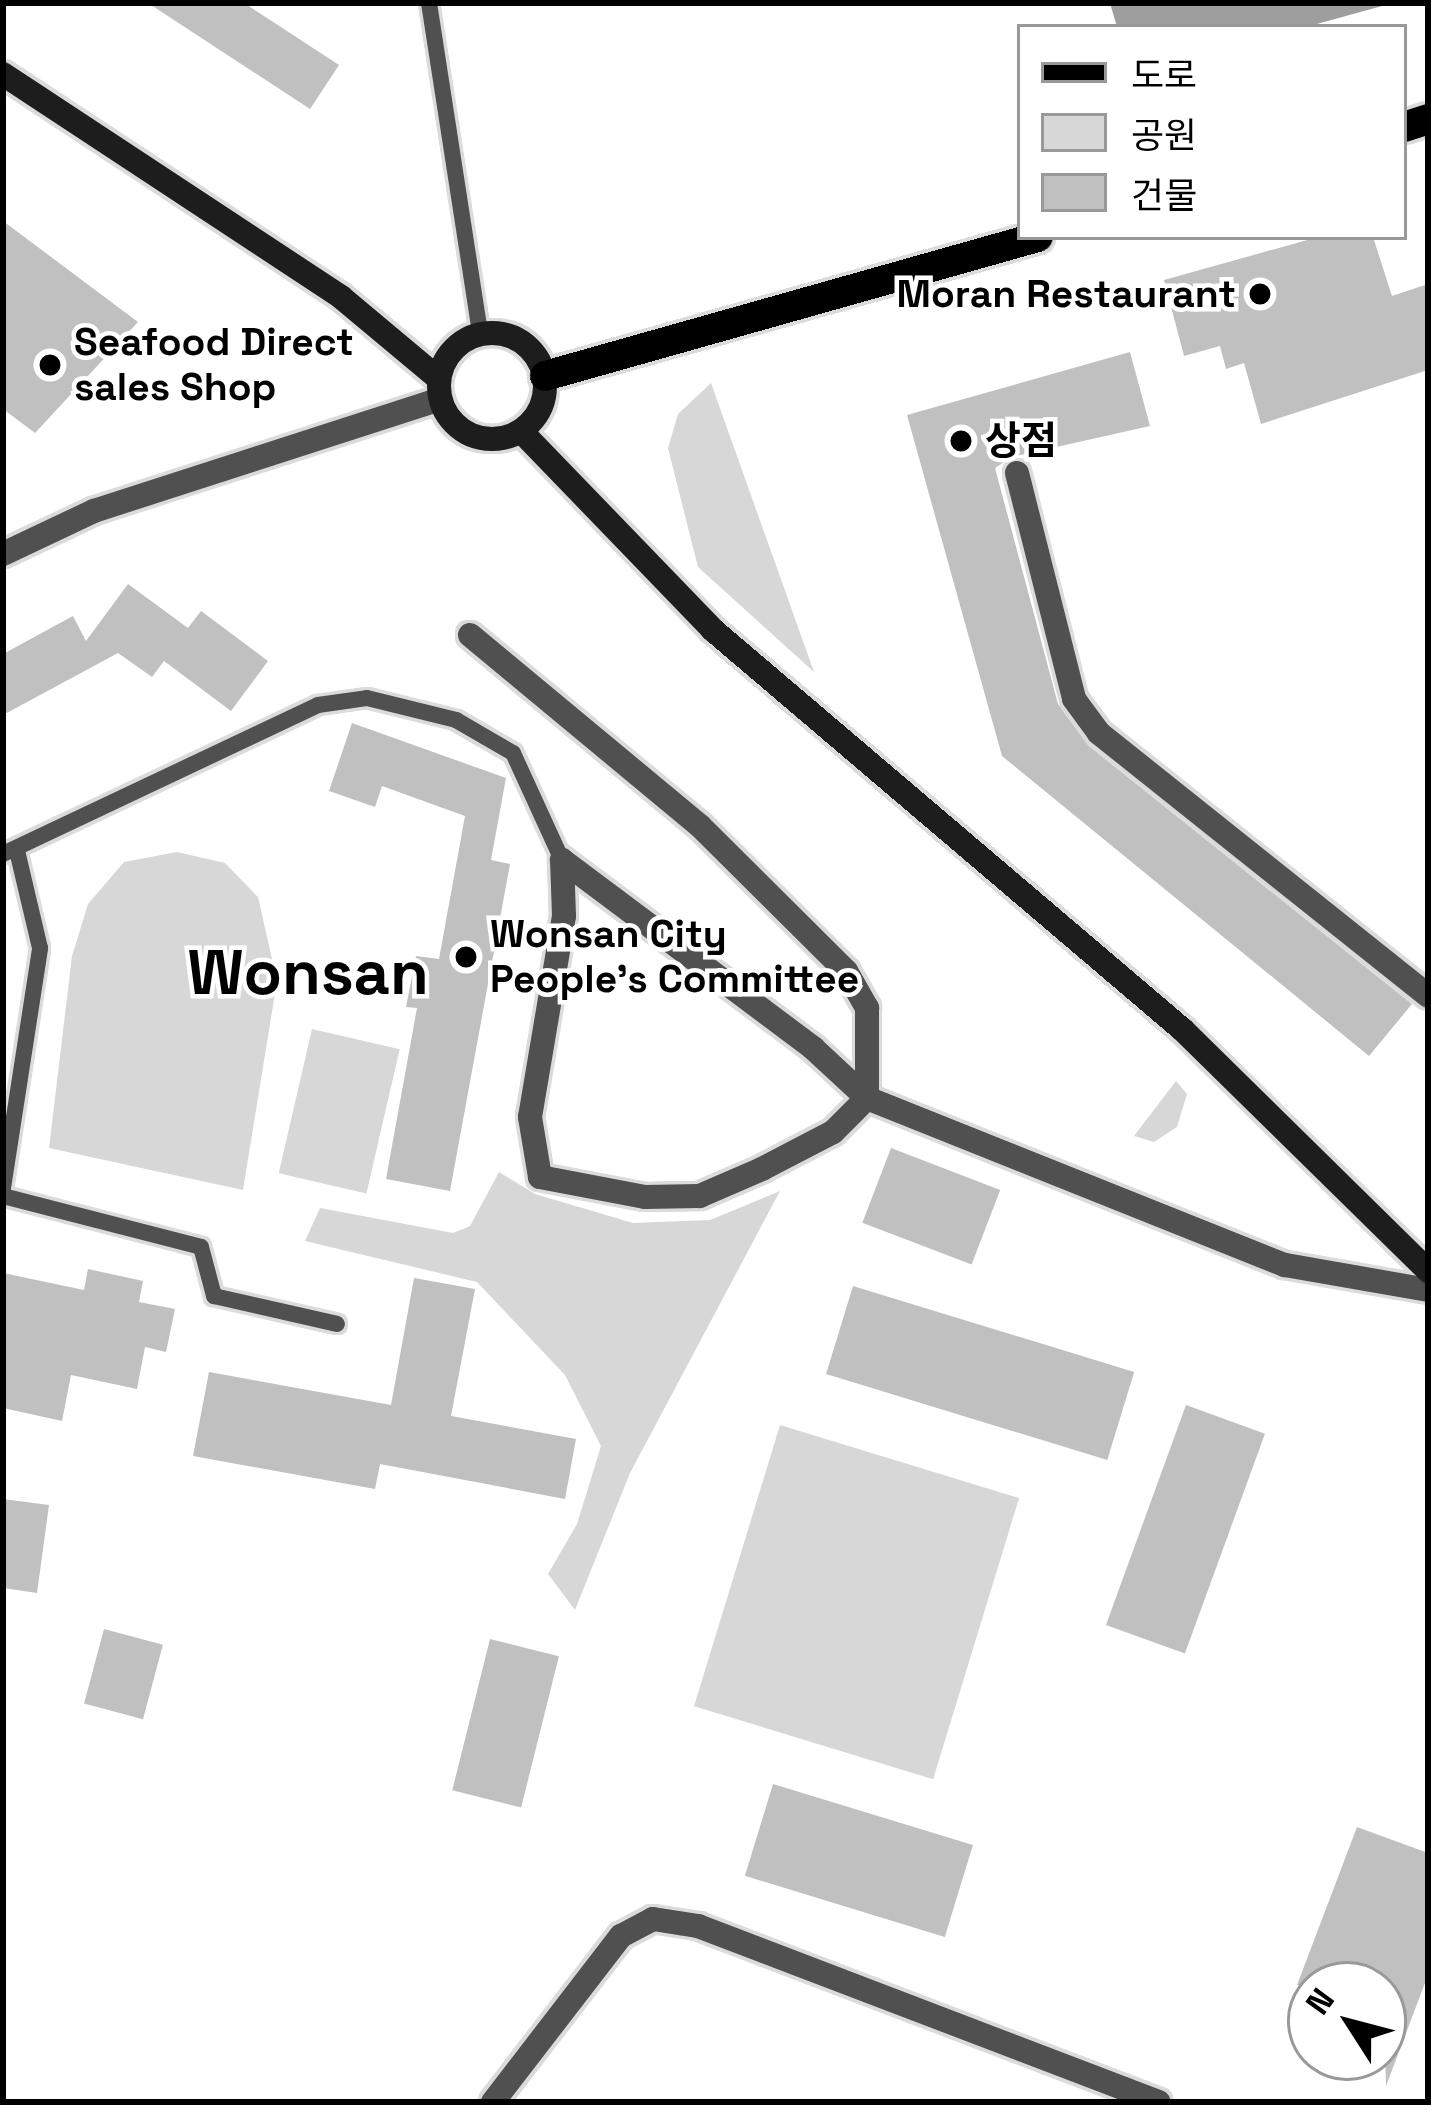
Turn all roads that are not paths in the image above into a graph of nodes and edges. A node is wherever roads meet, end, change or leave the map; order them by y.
1 (429, 3) edge
2 (3, 74) edge
3 (1027, 240) edge
4 (480, 333) junction
5 (545, 376) junction
6 (440, 389) junction
7 (521, 431) junction
8 (1017, 473) dead end
9 (3, 554) edge
10 (470, 635) dead end
11 (10, 853) edge
12 (562, 860) junction
13 (1428, 996) edge
14 (867, 1098) junction
15 (3, 1192) edge
16 (1428, 1271) edge
17 (1428, 1291) edge
18 (337, 1324) dead end
19 (493, 2102) edge
20 (1158, 2102) edge

1 - 4 lane
2 - 6 main road
3 - 5 main road
4 - 5 main road
4 - 6 main road
5 - 7 main road
6 - 7 main road
6 - 9 street
7 - 16 main road
8 - 13 street
10 - 14 street
11 - 12 lane
11 - 15 lane
12 - 14 street
12 - 14 street
14 - 17 street
15 - 18 lane
19 - 20 street

